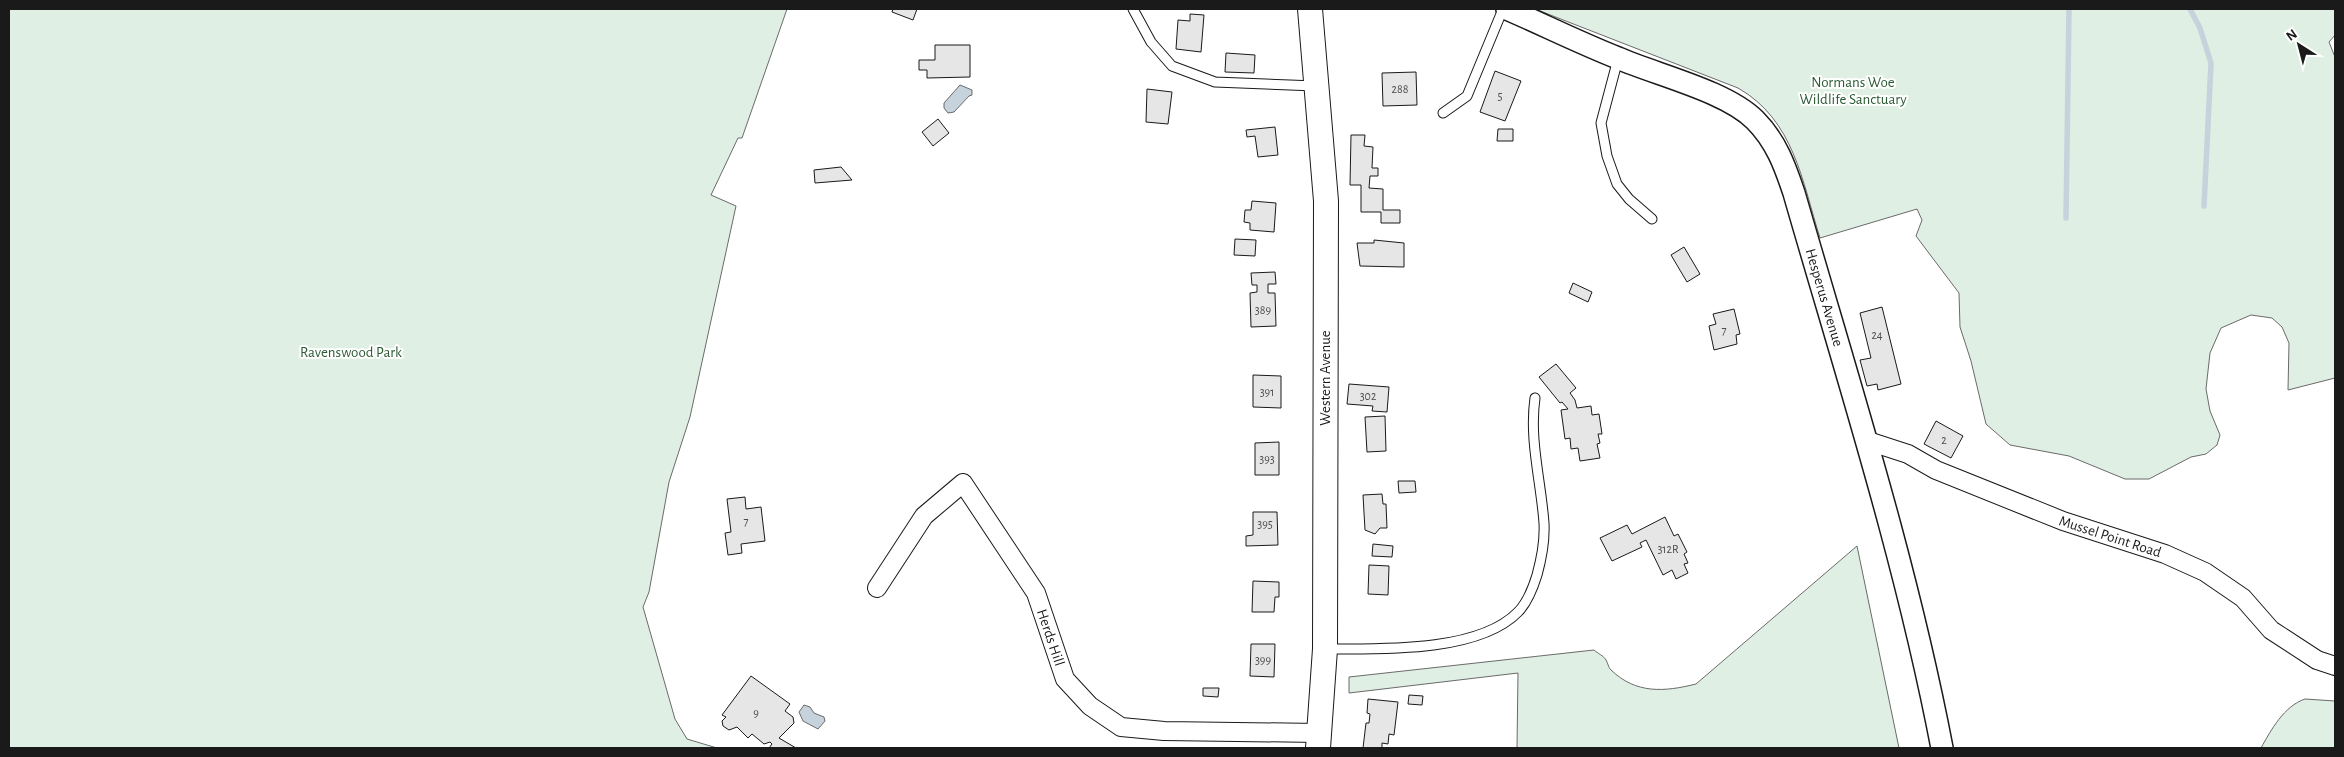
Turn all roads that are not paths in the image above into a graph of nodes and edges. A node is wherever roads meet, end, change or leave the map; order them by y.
1 (1133, 9) edge
2 (1310, 9) edge
3 (1505, 9) edge
4 (1618, 59) junction
5 (1317, 86) junction
6 (1444, 113) dead end
7 (1652, 219) dead end
8 (1535, 398) dead end
9 (1865, 440) junction
10 (877, 588) dead end
11 (1325, 649) junction
12 (2335, 666) edge
13 (1319, 741) edge
14 (1942, 748) edge

1 - 5 lane
2 - 5 main road, Western Avenue
3 - 4 street, Hesperus Avenue
3 - 6 lane
4 - 7 lane
4 - 9 street, Hesperus Avenue
5 - 11 main road, Western Avenue
8 - 11 lane
9 - 12 street, Mussel Point Road
9 - 14 street, Hesperus Avenue
10 - 13 street, Herds Hill
11 - 13 main road, Western Avenue

